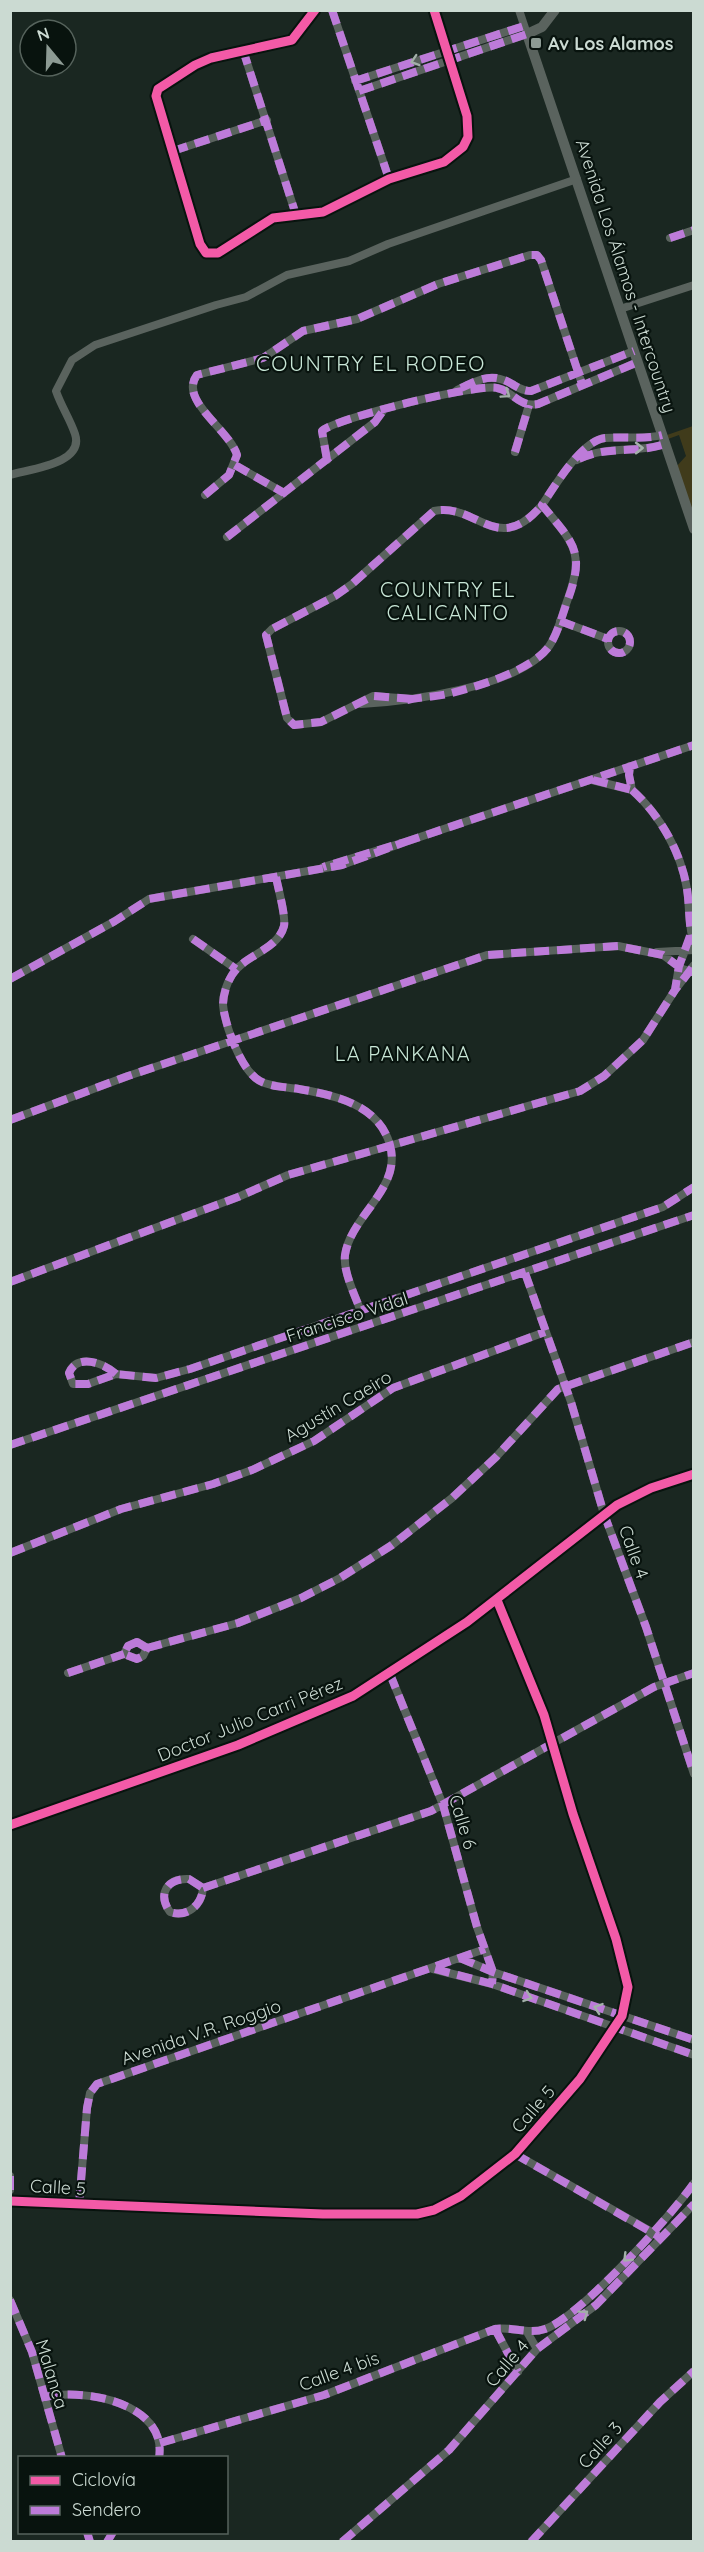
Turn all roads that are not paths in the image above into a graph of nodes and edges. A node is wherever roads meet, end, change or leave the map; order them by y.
1 (315, 10) edge
2 (332, 10) edge
3 (434, 10) edge
4 (519, 10) edge
5 (555, 10) edge
6 (526, 31) junction
7 (243, 50) junction
8 (447, 51) junction
9 (450, 61) junction
10 (355, 81) junction
11 (359, 91) junction
12 (267, 120) junction
13 (173, 151) junction
14 (389, 179) junction
15 (577, 179) junction
16 (296, 215) junction
17 (693, 230) edge
18 (670, 238) dead end
19 (693, 285) edge
20 (620, 309) junction
21 (634, 351) junction
22 (638, 362) junction
23 (577, 372) junction
24 (582, 384) junction
25 (450, 393) junction
26 (529, 405) junction
27 (383, 411) junction
28 (663, 440) junction
29 (515, 452) dead end
30 (327, 459) junction
31 (235, 465) junction
32 (10, 475) edge
33 (284, 493) junction
34 (205, 495) dead end
35 (542, 505) junction
36 (693, 529) edge
37 (227, 537) dead end
38 (561, 621) junction
39 (608, 639) dead end
40 (693, 745) edge
41 (630, 766) junction
42 (591, 780) junction
43 (632, 790) junction
44 (276, 877) junction
45 (193, 939) dead end
46 (691, 948) edge
47 (652, 952) junction
48 (679, 966) junction
49 (236, 969) junction
50 (692, 970) edge
51 (10, 979) edge
52 (675, 990) junction
53 (233, 1040) junction
54 (10, 1120) edge
55 (391, 1146) junction
56 (693, 1186) edge
57 (693, 1215) edge
58 (525, 1273) junction
59 (10, 1282) edge
60 (361, 1312) junction
61 (545, 1332) junction
62 (693, 1342) edge
63 (116, 1374) junction
64 (565, 1386) junction
65 (10, 1445) edge
66 (693, 1474) edge
67 (604, 1514) junction
68 (10, 1553) edge
69 (497, 1600) junction
70 (147, 1648) junction
71 (124, 1654) junction
72 (68, 1673) dead end
73 (693, 1673) edge
74 (390, 1674) junction
75 (663, 1683) junction
76 (553, 1743) junction
77 (693, 1773) edge
78 (442, 1805) junction
79 (10, 1825) edge
80 (203, 1888) junction
81 (485, 1949) junction
82 (460, 1958) junction
83 (432, 1968) junction
84 (493, 1972) junction
85 (492, 1984) junction
86 (622, 2016) junction
87 (616, 2027) junction
88 (693, 2040) edge
89 (693, 2055) edge
90 (515, 2154) junction
91 (10, 2176) edge
92 (693, 2183) edge
93 (10, 2190) edge
94 (10, 2201) edge
95 (693, 2204) edge
96 (79, 2205) junction
97 (653, 2232) junction
98 (662, 2239) junction
99 (10, 2300) edge
100 (495, 2329) junction
101 (527, 2332) junction
102 (537, 2349) junction
103 (693, 2371) edge
104 (518, 2372) junction
105 (45, 2397) junction
106 (160, 2443) junction
107 (62, 2456) edge
108 (159, 2456) edge
109 (342, 2541) edge
110 (531, 2541) edge

1 - 7 street
2 - 10 street
3 - 8 street
4 - 6 street
5 - 6 main road
6 - 8 street
6 - 9 street
6 - 15 main road, Avenida Los Álamos - Intercountry
7 - 12 street
7 - 13 street
8 - 9 street
8 -> 10 street
9 - 11 street
9 - 14 street
10 - 11 street
11 - 14 street
12 - 13 street
12 - 16 street
13 - 16 street
14 - 16 street
15 - 20 main road, Avenida Los Álamos - Intercountry
15 - 32 street
17 - 18 street
19 - 20 street
20 - 21 main road, Avenida Los Álamos - Intercountry
21 - 22 main road, Avenida Los Álamos - Intercountry
21 - 23 street
22 - 24 street
22 - 28 main road, Avenida Los Álamos - Intercountry
23 - 24 street
23 - 25 street
23 - 31 street
24 - 26 street
25 -> 26 street
25 - 27 street
26 - 29 street
27 - 30 street
27 - 30 street
28 - 35 street
28 - 36 main road, Avenida Los Álamos - Intercountry
30 - 33 street
31 - 33 street
31 - 34 street
33 - 37 street
35 - 38 street
35 - 38 street
38 - 39 street
40 - 41 street
41 - 42 street
41 - 43 street
42 - 43 street
42 - 44 street
43 - 46 street
44 - 49 street
44 - 51 street
45 - 49 street
46 - 47 street
46 - 48 street
47 - 48 street
47 - 53 street
48 - 50 street
48 - 52 street
49 - 53 street
50 - 52 street
52 - 55 street
53 - 54 street
53 - 55 street
55 - 59 street
55 - 60 street
56 - 60 street
57 - 58 street, Francisco Vidal
58 - 61 street, Calle 4
58 - 65 street, Francisco Vidal
60 - 63 street
61 - 64 street, Calle 4
61 - 68 street, Agustín Caeiro
62 - 64 street
63 - 63 street
64 - 67 street, Calle 4
64 - 70 street
66 - 67 street, Doctor Julio Carri Pérez
67 - 69 street, Doctor Julio Carri Pérez
67 - 75 street, Calle 4
69 - 74 street, Doctor Julio Carri Pérez
69 - 76 street, Calle 5
70 - 71 street
70 - 71 street
71 - 72 street
73 - 75 street
74 - 78 street, Calle 6
74 - 79 street, Doctor Julio Carri Pérez
75 - 76 street
75 - 77 street, Calle 4
76 - 78 street
76 - 86 street, Calle 5
78 - 80 street
78 - 81 street, Calle 6
80 - 80 street
81 - 82 street, Avenida V.R. Roggio
81 - 84 street, Calle 6
82 - 83 street, Avenida V.R. Roggio
82 - 84 street
83 - 85 street
83 - 96 street, Avenida V.R. Roggio
84 - 85 street, Calle 6
86 -> 84 street
85 -> 87 street
86 - 87 street, Calle 5
86 - 88 street
87 - 89 street
87 - 90 street, Calle 5
90 - 96 street, Calle 5
90 - 97 street
91 - 93 street
92 - 97 street, Calle 4
94 - 96 street, Calle 5
95 - 98 street, Calle 4
97 - 98 street
97 -> 101 street, Calle 4
102 -> 98 street, Calle 4
99 - 105 street, Malanca
100 - 101 street, Calle 4 bis
100 - 104 street
100 - 106 street, Calle 4 bis
101 - 102 street
102 - 104 street, Calle 4
103 - 110 street, Calle 3
104 - 109 street, Calle 4
105 - 106 street
105 - 107 street, Malanca
106 - 108 street

